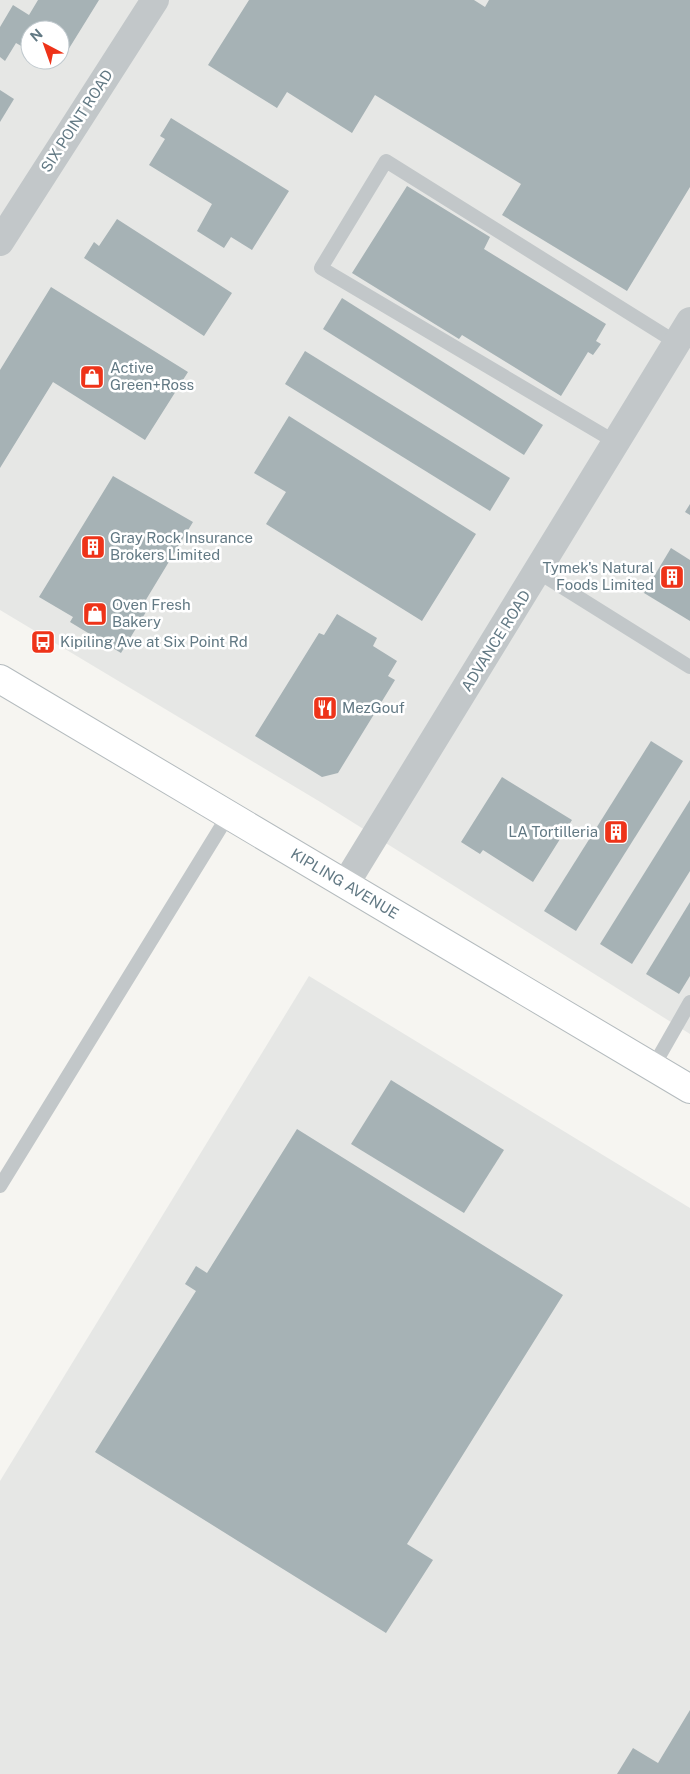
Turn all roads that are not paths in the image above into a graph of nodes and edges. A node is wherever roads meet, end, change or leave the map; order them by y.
1 (155, 0) edge
2 (0, 242) edge
3 (683, 332) edge
4 (616, 443) junction
5 (538, 572) junction
6 (690, 667) edge
7 (0, 679) edge
8 (228, 814) junction
9 (346, 883) junction
10 (690, 1002) edge
11 (652, 1067) junction
12 (690, 1089) edge
13 (0, 1186) edge

1 - 2 street, SIX POINT ROAD
3 - 4 street, ADVANCE ROAD
3 - 4 lane
4 - 5 street, ADVANCE ROAD
5 - 6 lane
5 - 9 street, ADVANCE ROAD
7 - 8 main road, KIPLING AVENUE
8 - 9 main road, KIPLING AVENUE
8 - 13 lane
9 - 11 main road, KIPLING AVENUE
10 - 11 lane
11 - 12 main road, KIPLING AVENUE

